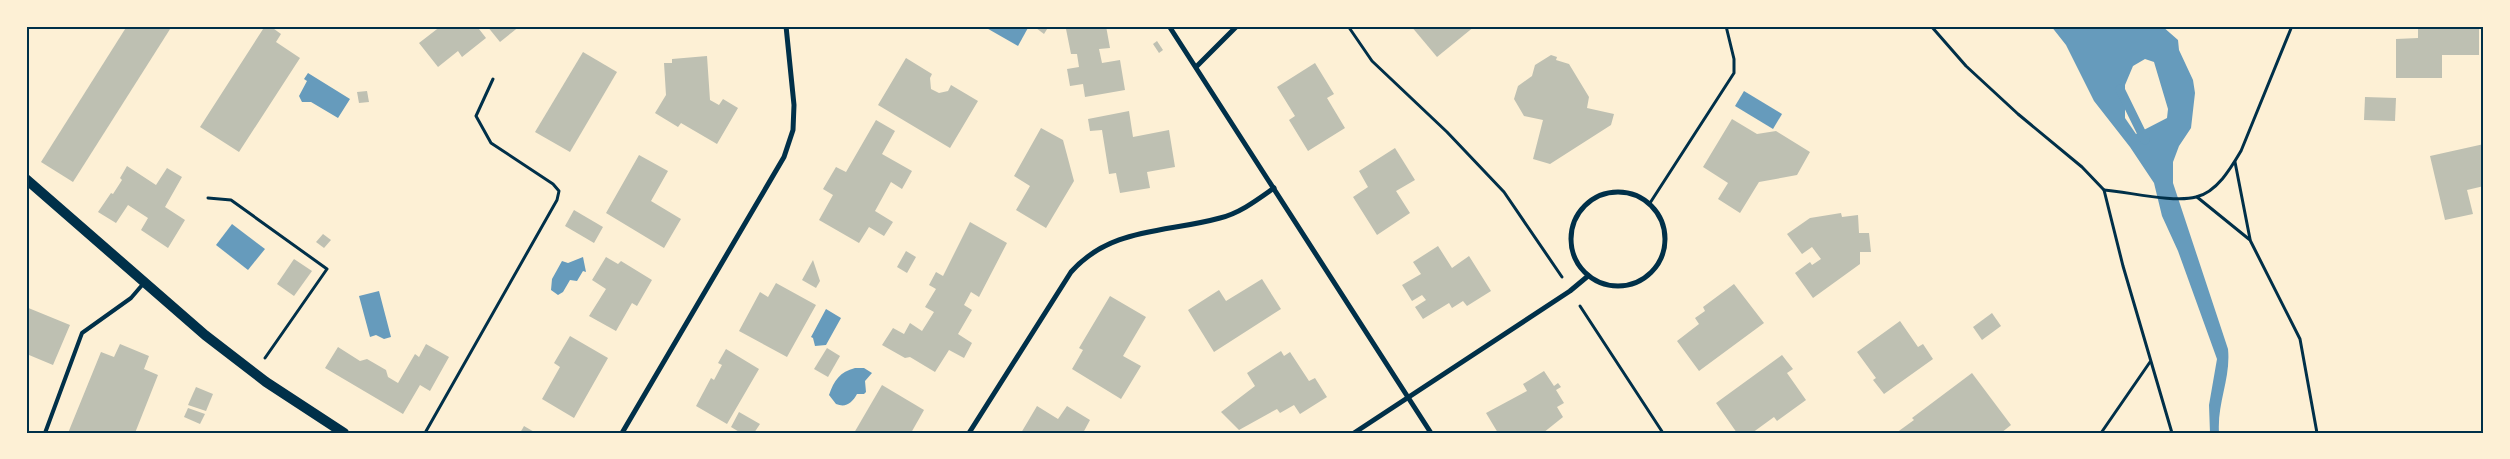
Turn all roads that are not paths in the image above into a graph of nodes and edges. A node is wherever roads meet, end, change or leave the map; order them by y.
1 (786, 26) edge
2 (1169, 26) edge
3 (1237, 26) edge
4 (1196, 67) junction
5 (26, 178) edge
6 (1274, 188) junction
7 (1588, 276) junction
8 (144, 282) junction
9 (1408, 397) junction
10 (46, 433) edge
11 (344, 433) edge
12 (622, 433) edge
13 (969, 433) edge
14 (1354, 433) edge
15 (1431, 433) edge

1 - 12 street
2 - 4 street
3 - 4 street
4 - 6 street
5 - 8 main road
6 - 9 street
6 - 13 street
7 - 7 street
7 - 9 street
8 - 10 lane
8 - 11 main road
9 - 14 street
9 - 15 street

